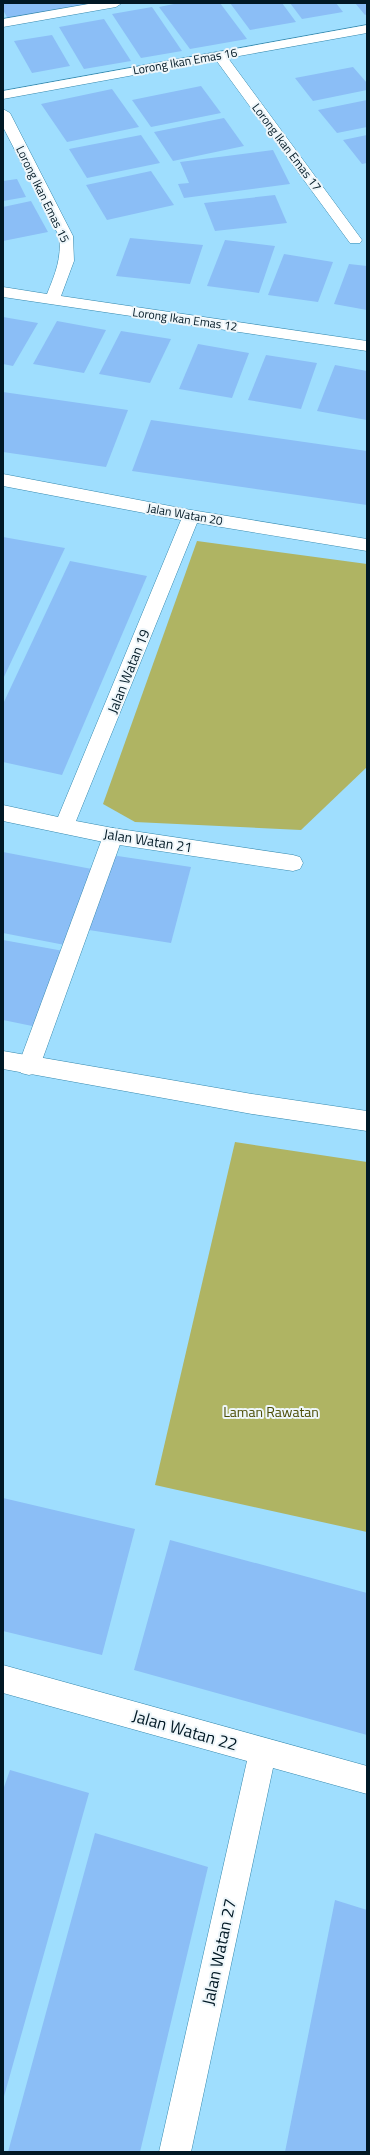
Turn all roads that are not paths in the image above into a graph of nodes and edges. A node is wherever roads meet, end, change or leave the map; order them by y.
1 (116, 3) edge
2 (3, 23) edge
3 (367, 29) edge
4 (218, 55) junction
5 (3, 95) edge
6 (3, 113) edge
7 (355, 240) dead end
8 (3, 292) edge
9 (52, 299) junction
10 (367, 346) edge
11 (3, 480) edge
12 (191, 516) junction
13 (367, 545) edge
14 (3, 813) edge
15 (64, 825) junction
16 (114, 836) junction
17 (293, 863) dead end
18 (3, 1060) edge
19 (29, 1066) junction
20 (367, 1121) edge
21 (3, 1679) edge
22 (263, 1751) junction
23 (367, 1780) edge
24 (175, 2152) edge

1 - 2 street
3 - 4 street, Lorong Ikan Emas 16
4 - 5 street, Lorong Ikan Emas 16
4 - 7 street, Lorong Ikan Emas 17
6 - 9 street, Lorong Ikan Emas 15
8 - 9 street, Lorong Ikan Emas 12
9 - 10 street, Lorong Ikan Emas 12
11 - 12 street, Jalan Watan 20
12 - 13 street, Jalan Watan 20
12 - 15 street, Jalan Watan 19
14 - 15 street, Jalan Watan 21
15 - 16 street, Jalan Watan 21
16 - 17 street, Jalan Watan 21
16 - 19 street
18 - 19 street
19 - 20 street
21 - 22 street, Jalan Watan 22
22 - 23 street, Jalan Watan 22
22 - 24 street, Jalan Watan 27

